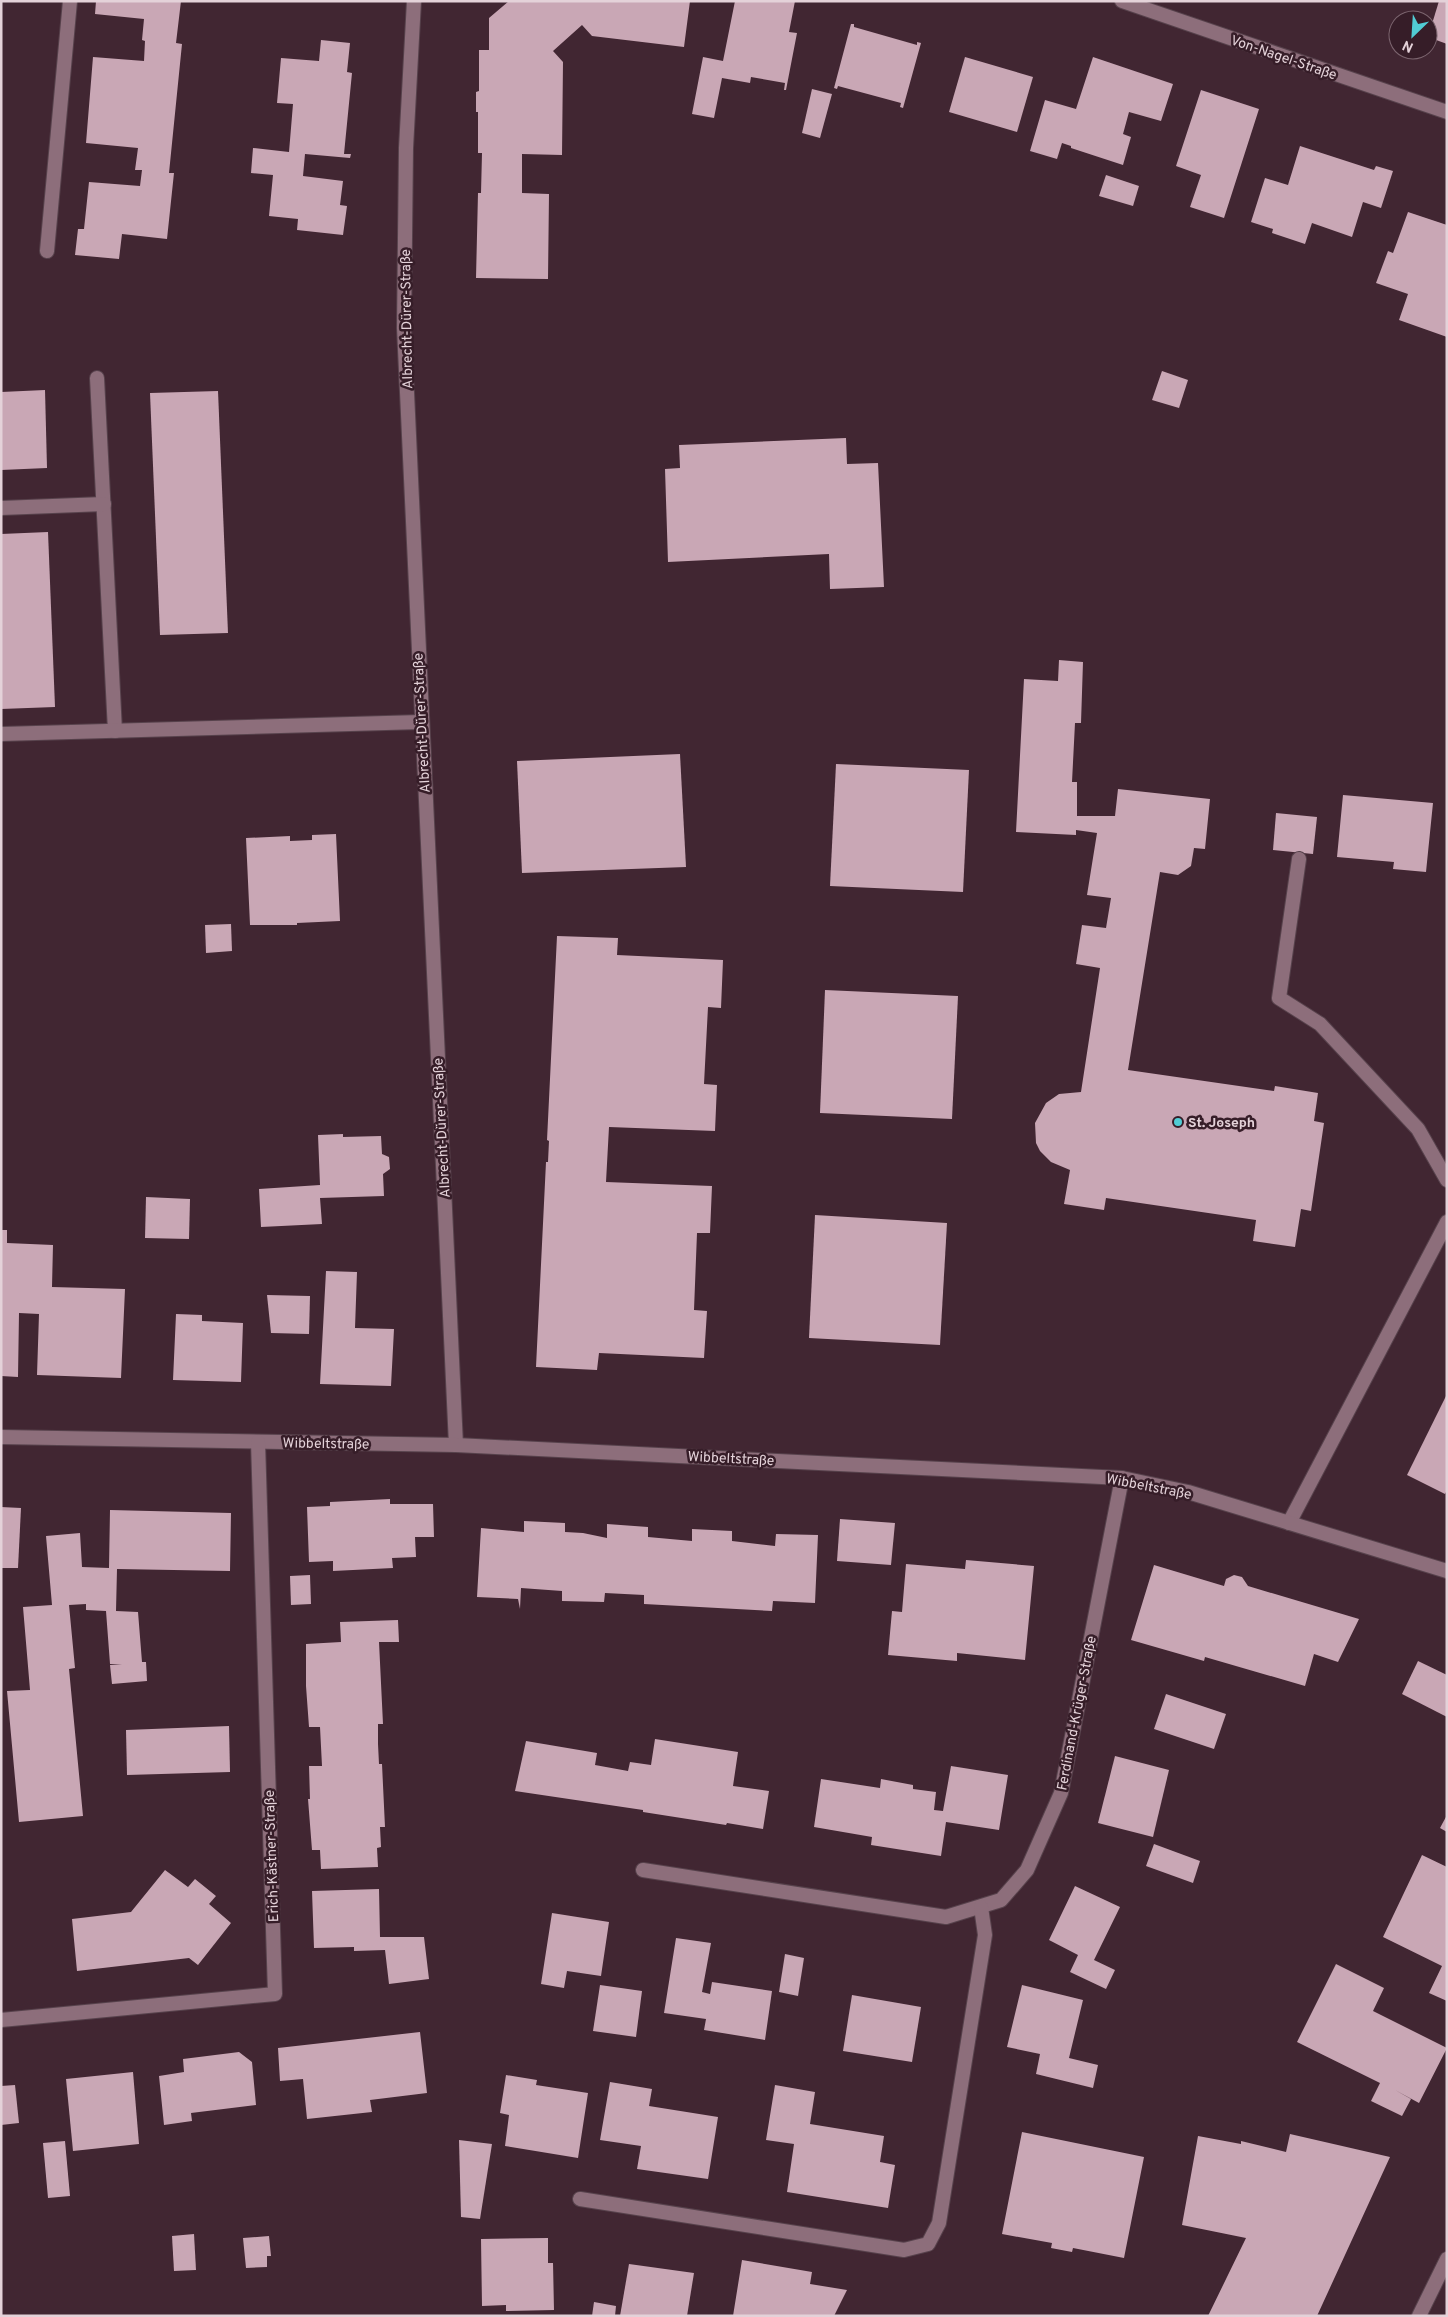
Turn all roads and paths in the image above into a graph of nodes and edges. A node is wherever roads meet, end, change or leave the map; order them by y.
1 (70, 1) edge
2 (414, 1) edge
3 (1122, 1) edge
4 (1447, 112) edge
5 (47, 251) dead end
6 (97, 378) dead end
7 (104, 504) junction
8 (1, 508) edge
9 (421, 722) junction
10 (115, 731) junction
11 (1, 734) edge
12 (1299, 858) dead end
13 (1447, 1180) edge
14 (1447, 1222) edge
15 (1, 1437) edge
16 (258, 1442) junction
17 (456, 1445) junction
18 (1122, 1478) junction
19 (1289, 1523) junction
20 (1447, 1571) edge
21 (643, 1870) dead end
22 (981, 1907) junction
23 (1, 2020) edge
24 (580, 2199) dead end
25 (1447, 2259) edge
26 (1419, 2316) edge

1 - 5 street
2 - 9 street, Albrecht-Dürer-Straße
3 - 4 street, Von-Nagel-Straße
6 - 7 street
7 - 8 street
7 - 10 street
9 - 10 street
9 - 17 street, Albrecht-Dürer-Straße
10 - 11 street
12 - 13 street
14 - 19 street
15 - 16 street, Wibbeltstraße
16 - 17 street, Wibbeltstraße
16 - 23 street, Erich-Kästner-Straße
17 - 18 street, Wibbeltstraße
18 - 19 street, Wibbeltstraße
18 - 22 street, Ferdinand-Krüger-Straße
19 - 20 street, Wibbeltstraße
21 - 22 street, Ferdinand-Krüger-Straße
22 - 24 street
25 - 26 street

